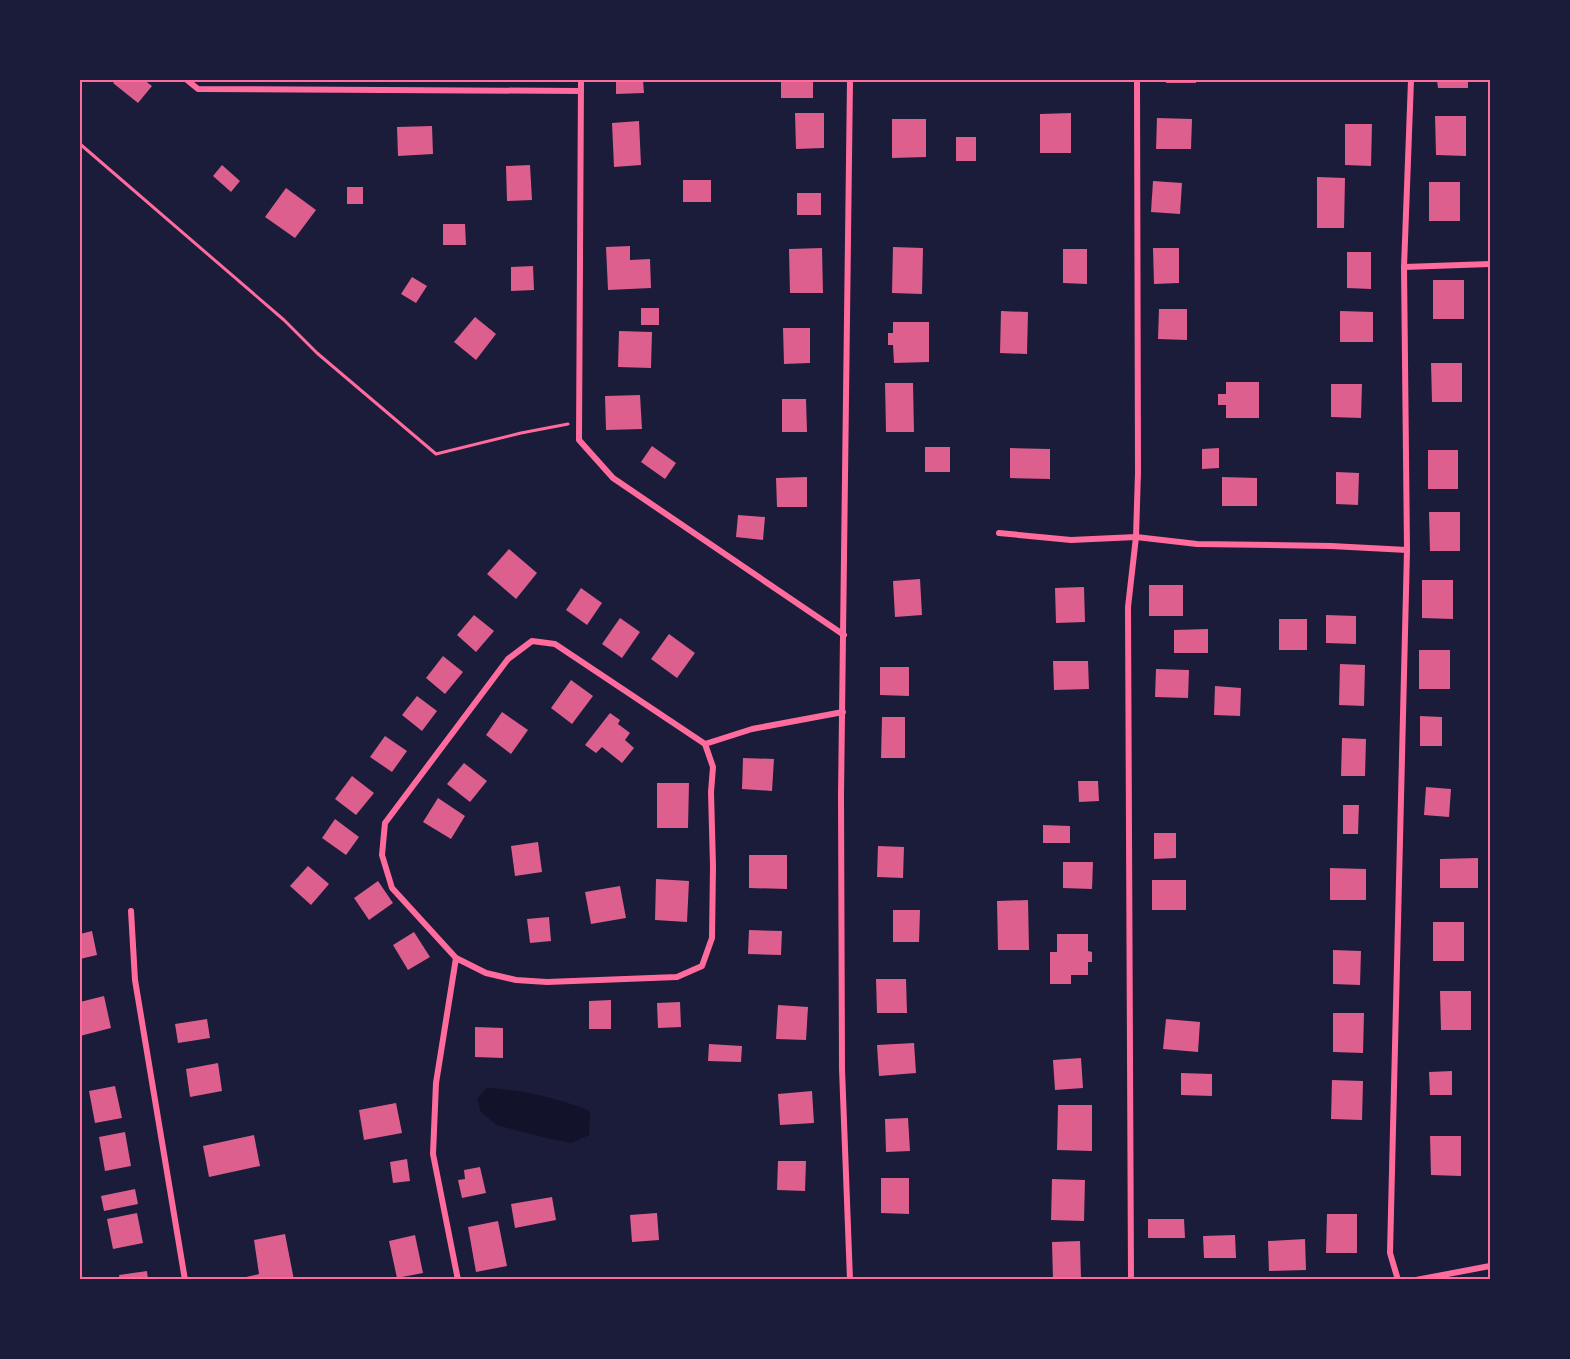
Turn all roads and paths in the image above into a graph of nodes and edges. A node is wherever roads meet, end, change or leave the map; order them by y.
1 (187, 80) edge
2 (581, 80) edge
3 (850, 80) edge
4 (1137, 80) edge
5 (1411, 80) edge
6 (581, 91) junction
7 (80, 144) edge
8 (1491, 264) edge
9 (1404, 267) junction
10 (579, 422) junction
11 (999, 532) dead end
12 (1136, 537) junction
13 (1407, 550) junction
14 (844, 634) junction
15 (843, 712) junction
16 (705, 744) junction
17 (131, 910) dead end
18 (456, 958) junction
19 (1491, 1266) edge
20 (185, 1280) edge
21 (458, 1280) edge
22 (850, 1280) edge
23 (1131, 1280) edge
24 (1398, 1280) edge
25 (1416, 1280) edge

1 - 6 street
2 - 6 street
3 - 14 street
4 - 12 street
5 - 9 street
6 - 10 street
7 - 10 path
8 - 9 street
9 - 13 street
10 - 14 street
11 - 12 street
12 - 13 street
12 - 23 street
13 - 24 street
14 - 15 street
15 - 16 street
15 - 22 street
16 - 18 street
16 - 18 street
17 - 20 street
18 - 21 street
19 - 25 street

